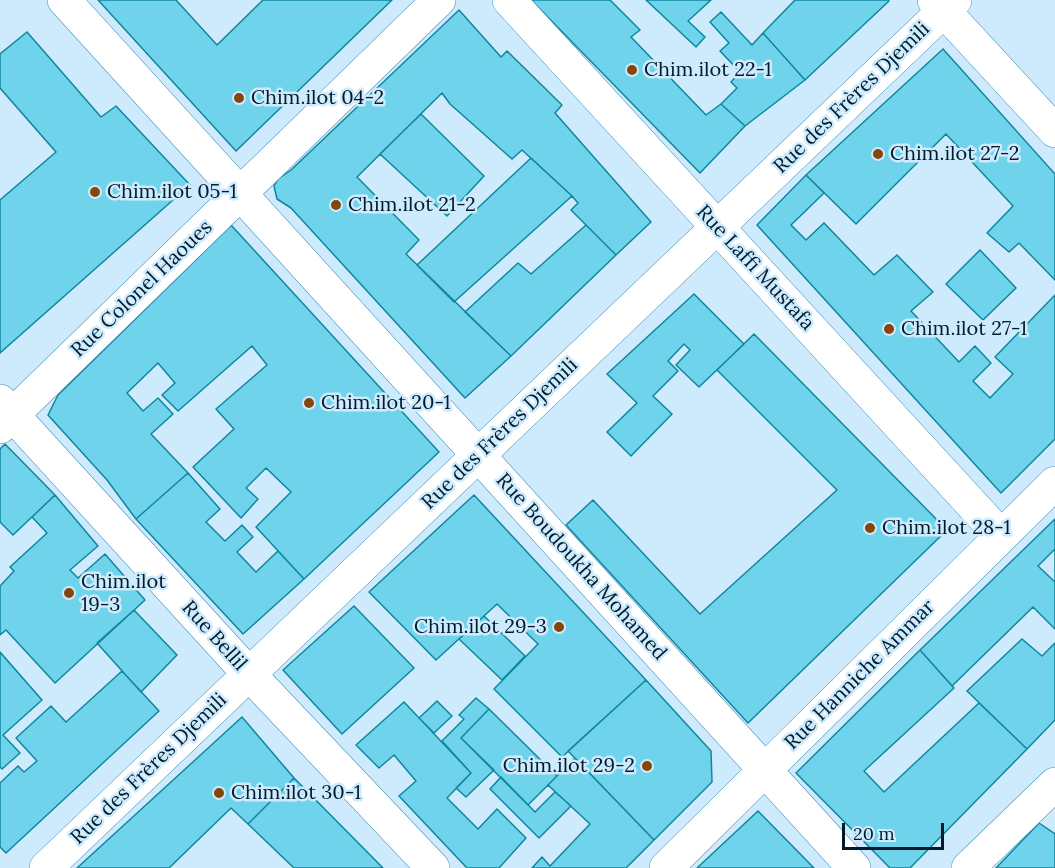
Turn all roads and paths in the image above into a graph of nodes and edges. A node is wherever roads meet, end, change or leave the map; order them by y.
1 (64, 0) edge
2 (439, 0) edge
3 (509, 0) edge
4 (945, 4) edge
5 (1055, 131) edge
6 (240, 194) junction
7 (717, 227) junction
8 (4, 414) edge
9 (479, 454) junction
10 (1055, 483) edge
11 (1001, 536) junction
12 (249, 674) junction
13 (764, 770) junction
14 (1055, 784) edge
15 (46, 868) edge
16 (433, 868) edge
17 (666, 868) edge
18 (854, 868) edge
19 (968, 868) edge

1 - 6 street, Rue Boudoukha Mohamed
2 - 6 street, Rue Colonel Haoues
3 - 7 street, Rue Laffi Mustafa
4 - 5 street
4 - 7 street, Rue des Frères Djemili
6 - 8 street, Rue Colonel Haoues
6 - 9 street, Rue Boudoukha Mohamed
7 - 9 street, Rue des Frères Djemili
7 - 11 street, Rue Laffi Mustafa
8 - 12 street, Rue Bellil
9 - 12 street, Rue des Frères Djemili
9 - 13 street, Rue Boudoukha Mohamed
10 - 11 street, Rue Hanniche Ammar
11 - 13 street, Rue Hanniche Ammar
12 - 15 street, Rue des Frères Djemili
12 - 16 street, Rue Bellil
13 - 17 street, Rue Hanniche Ammar
13 - 18 street, Rue Boudoukha Mohamed
14 - 19 street

